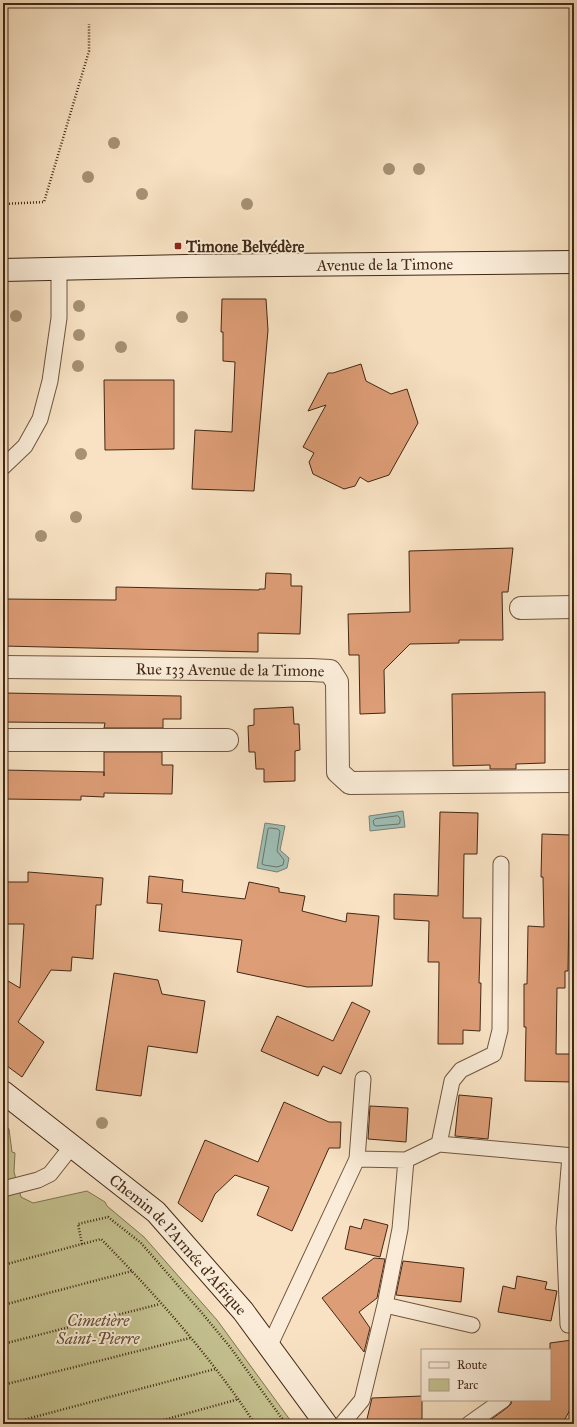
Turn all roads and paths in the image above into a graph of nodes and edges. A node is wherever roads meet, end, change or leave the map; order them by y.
1 (89, 24) dead end
2 (3, 204) edge
3 (574, 262) edge
4 (3, 270) edge
5 (59, 270) junction
6 (3, 466) edge
7 (574, 607) edge
8 (521, 608) dead end
9 (3, 667) edge
10 (3, 740) edge
11 (227, 740) dead end
12 (574, 781) edge
13 (501, 864) dead end
14 (363, 1080) dead end
15 (3, 1092) edge
16 (440, 1144) junction
17 (72, 1146) junction
18 (572, 1156) edge
19 (357, 1159) junction
20 (406, 1160) junction
21 (3, 1189) edge
22 (82, 1244) junction
23 (3, 1265) edge
24 (132, 1271) junction
25 (160, 1304) junction
26 (385, 1304) junction
27 (3, 1305) edge
28 (568, 1324) dead end
29 (472, 1325) dead end
30 (190, 1338) junction
31 (3, 1344) edge
32 (269, 1347) junction
33 (215, 1369) junction
34 (3, 1385) edge
35 (239, 1399) junction
36 (502, 1401) edge
37 (8, 1424) edge
38 (149, 1424) edge
39 (255, 1424) edge
40 (286, 1424) edge
41 (326, 1424) edge
42 (342, 1424) edge
43 (469, 1424) edge

1 - 2 path
3 - 5 street, Avenue de la Timone
4 - 5 street, Avenue de la Timone
5 - 6 lane
7 - 8 street
9 - 12 street, Rue 133 Avenue de la Timone
10 - 11 street
13 - 16 lane
14 - 19 lane
15 - 17 street, Chemin de l'Armée d'Afrique
16 - 18 lane
16 - 20 lane
17 - 21 lane
17 - 32 street, Chemin de l'Armée d'Afrique
18 - 28 lane
19 - 20 lane
19 - 32 lane
20 - 26 lane
22 - 23 path
22 - 24 path
22 - 40 path
24 - 25 path
24 - 27 path
25 - 30 path
25 - 31 path
26 - 29 lane
26 - 42 lane
30 - 33 path
30 - 34 path
32 - 41 street, Chemin de l'Armée d'Afrique
33 - 35 path
33 - 37 path
35 - 38 path
35 - 39 path
36 - 43 lane

